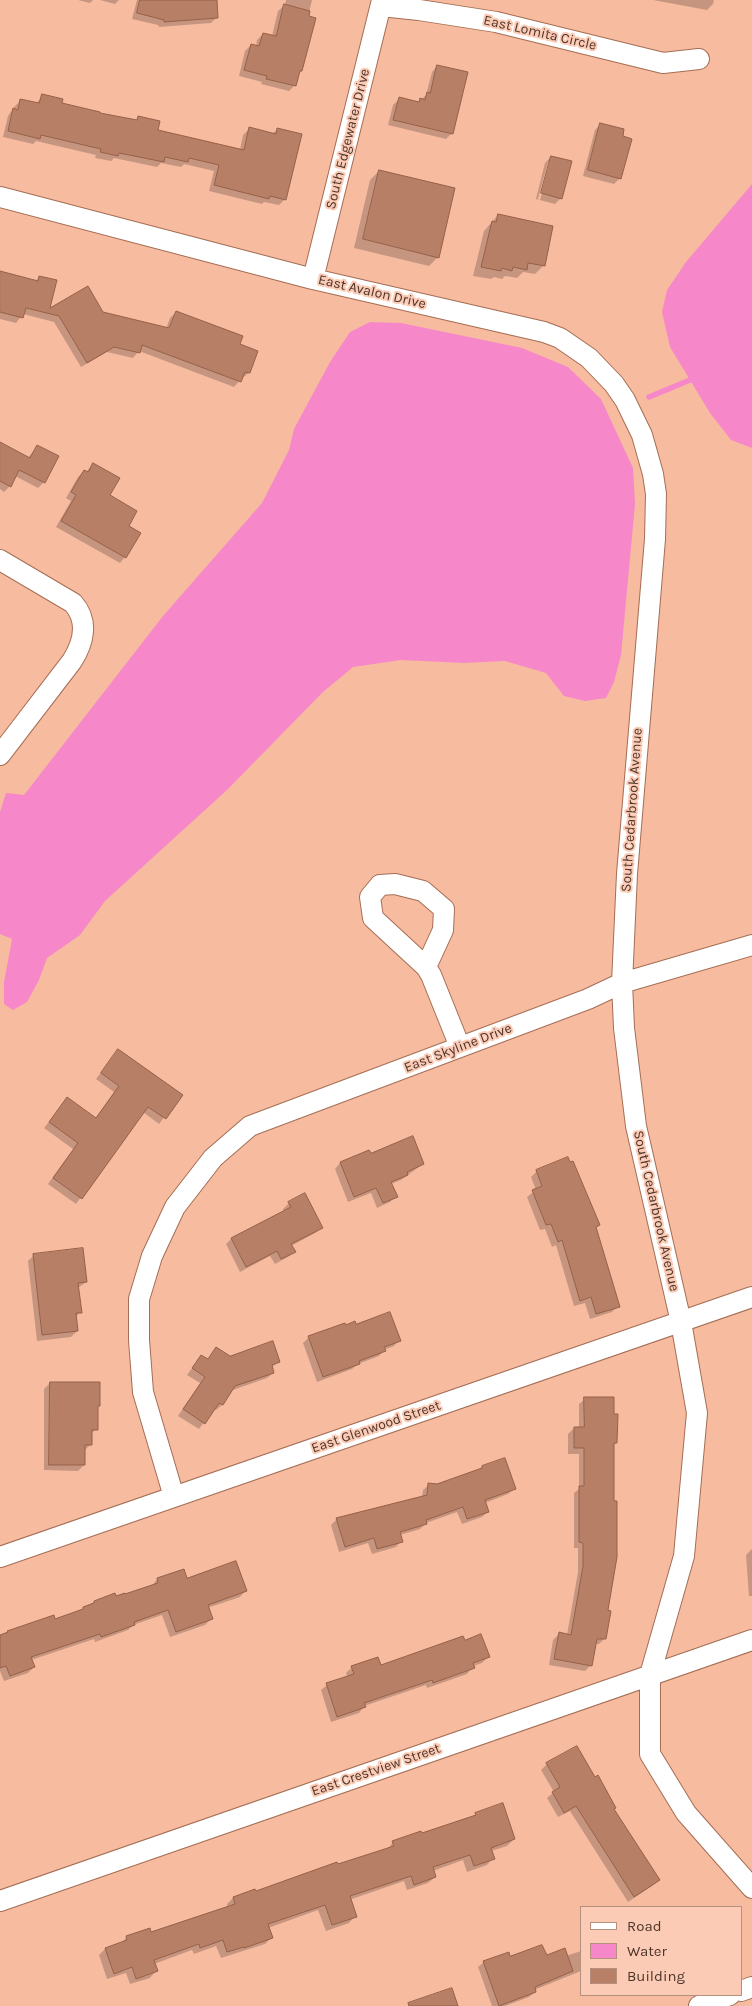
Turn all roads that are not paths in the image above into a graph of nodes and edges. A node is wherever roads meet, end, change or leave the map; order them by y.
1 (382, 3) edge
2 (699, 59) dead end
3 (0, 197) edge
4 (313, 279) junction
5 (656, 494) joint
6 (0, 560) edge
7 (0, 755) edge
8 (752, 945) edge
9 (426, 967) dead end
10 (622, 983) junction
11 (460, 1047) junction
12 (752, 1297) edge
13 (681, 1322) junction
14 (174, 1497) junction
15 (0, 1557) edge
16 (752, 1640) edge
17 (650, 1675) junction
18 (752, 1888) edge
19 (0, 1901) edge
20 (727, 1996) edge
21 (699, 2006) edge

1 - 2 street, East Lomita Circle
1 - 4 street, South Edgewater Drive
3 - 4 street, East Avalon Drive
4 - 5 street, East Avalon Drive
5 - 10 street, South Cedarbrook Avenue
6 - 7 street
8 - 10 street, East Skyline Drive
9 - 11 street
10 - 11 street, East Skyline Drive
10 - 13 street, South Cedarbrook Avenue
11 - 14 street, East Skyline Drive
12 - 13 street, East Glenwood Street
13 - 14 street, East Glenwood Street
13 - 17 street, South Cedarbrook Avenue
14 - 15 street, East Glenwood Street
16 - 17 street, East Crestview Street
17 - 18 street, South Cedarbrook Avenue
17 - 19 street, East Crestview Street
20 - 21 street

